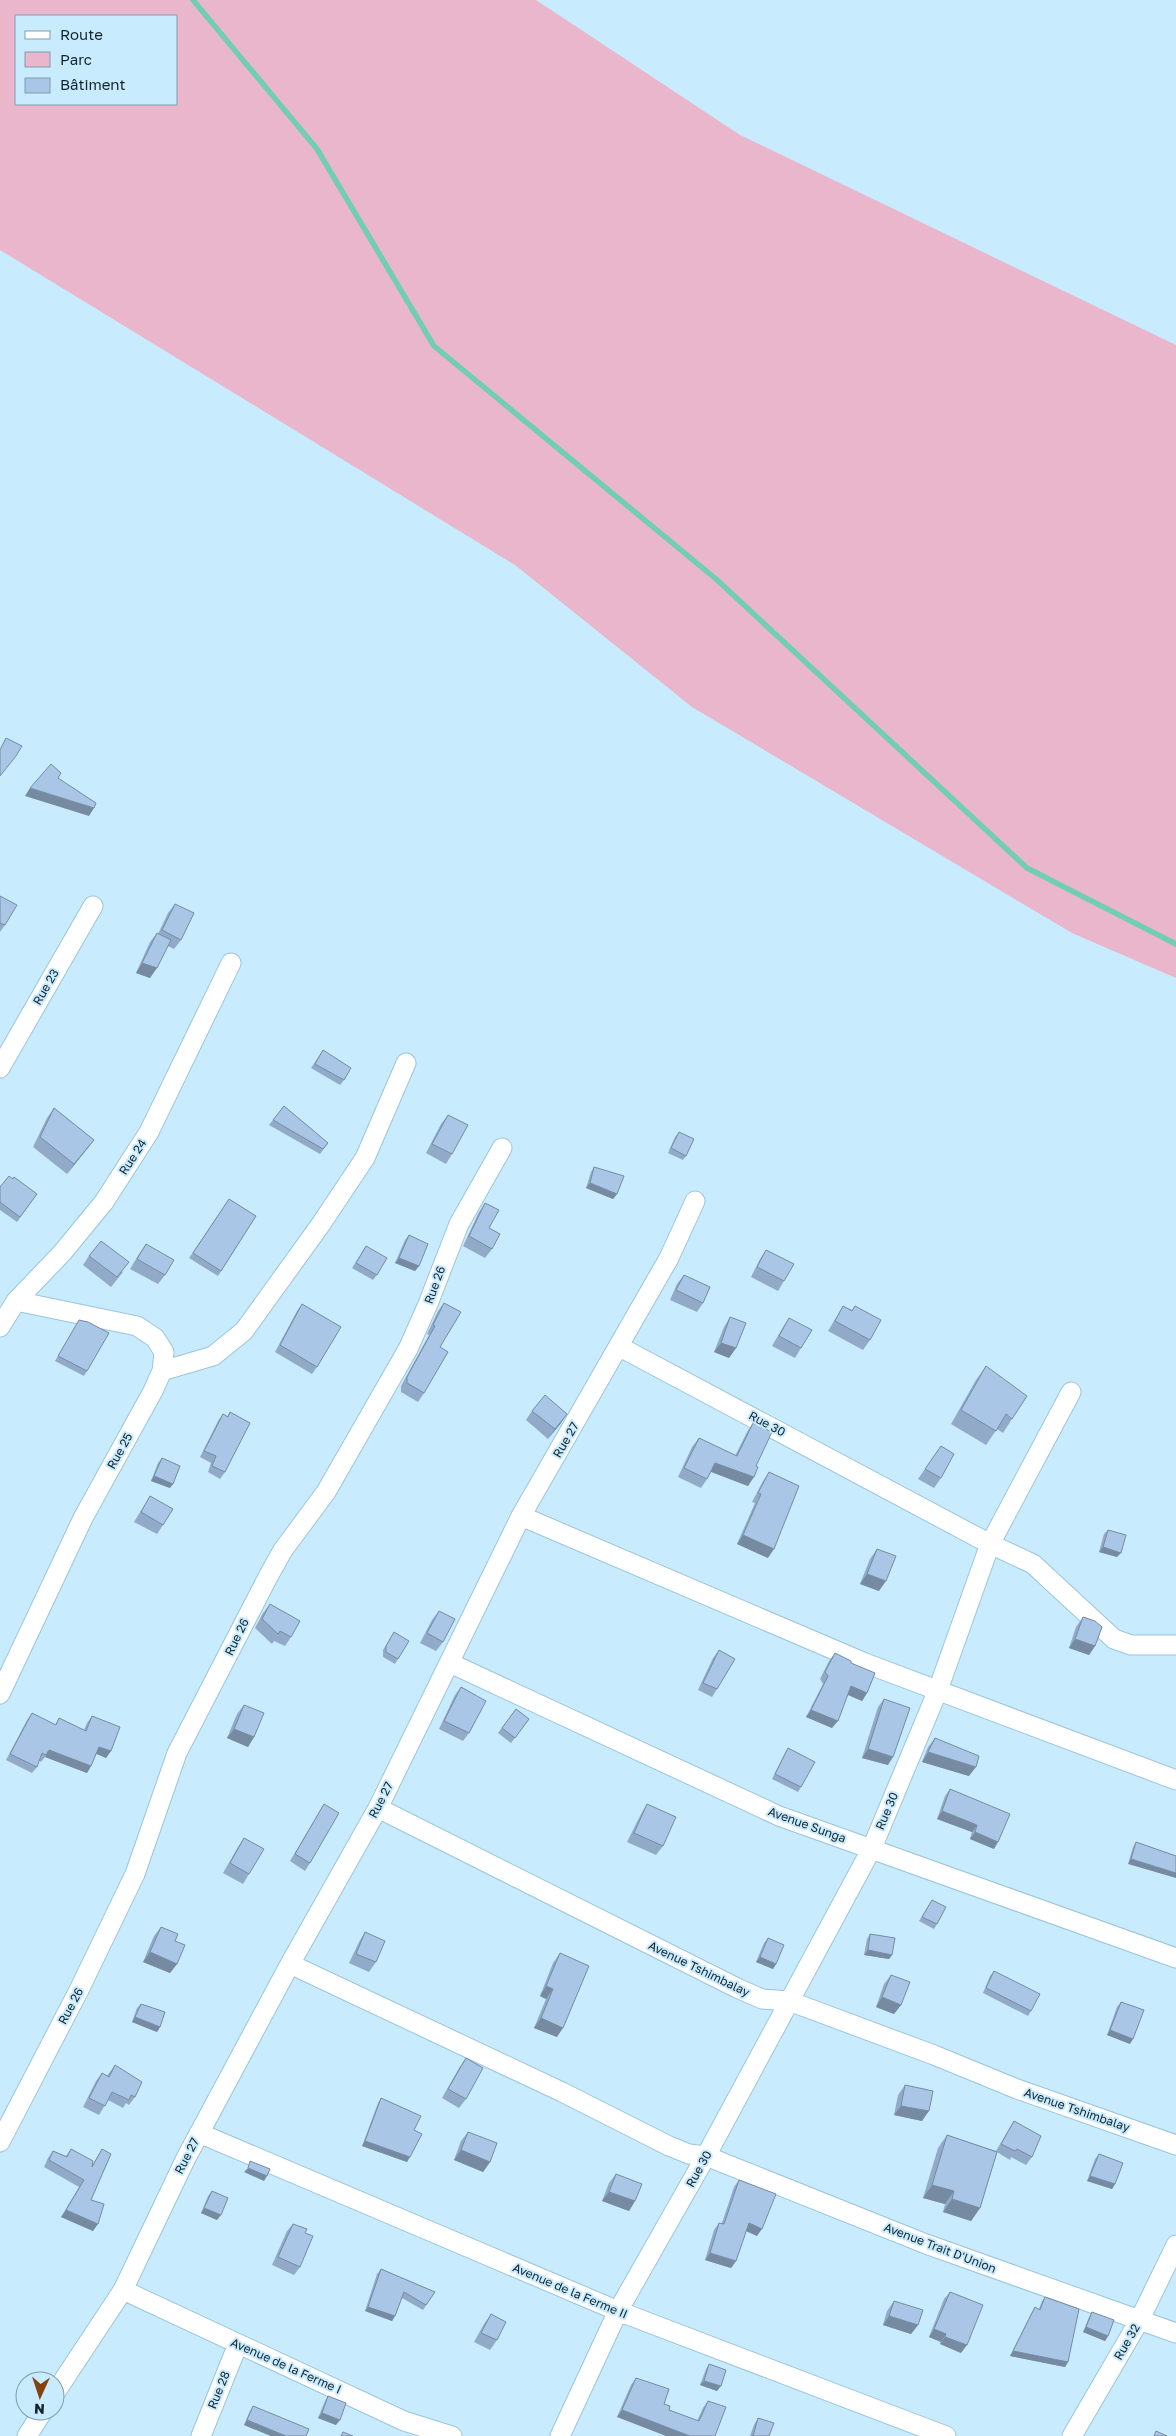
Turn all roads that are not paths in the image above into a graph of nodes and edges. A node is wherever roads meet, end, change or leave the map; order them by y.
1 (93, 906) dead end
2 (231, 964) dead end
3 (406, 1063) dead end
4 (0, 1068) edge
5 (502, 1148) dead end
6 (695, 1201) dead end
7 (16, 1301) junction
8 (0, 1327) edge
9 (620, 1346) junction
10 (162, 1372) junction
11 (1071, 1392) dead end
12 (521, 1516) junction
13 (990, 1544) junction
14 (1176, 1645) edge
15 (450, 1663) junction
16 (938, 1690) junction
17 (0, 1694) edge
18 (1176, 1780) edge
19 (378, 1808) junction
20 (872, 1848) junction
21 (1176, 1958) edge
22 (290, 1964) junction
23 (789, 2001) junction
24 (199, 2133) junction
25 (0, 2142) edge
26 (1176, 2145) edge
27 (706, 2156) junction
28 (1176, 2245) edge
29 (123, 2290) junction
30 (618, 2311) junction
31 (1138, 2321) junction
32 (1176, 2333) edge
33 (238, 2344) junction
34 (65, 2378) edge
35 (37, 2421) edge
36 (401, 2428) edge
37 (27, 2436) edge
38 (201, 2436) edge
39 (452, 2436) edge
40 (560, 2436) edge
41 (946, 2436) edge
42 (1072, 2436) edge

1 - 4 street, Rue 23
2 - 7 street, Rue 24
3 - 10 street
5 - 25 street, Rue 26
6 - 9 street, Rue 27
7 - 8 street, Rue 24
7 - 10 street, Rue 25
9 - 12 street, Rue 27
9 - 13 street, Rue 30
10 - 17 street, Rue 25
11 - 13 street
12 - 15 street, Rue 27
12 - 16 street
13 - 14 street
13 - 16 street, Rue 30
15 - 19 street, Rue 27
15 - 20 street, Avenue Sunga
16 - 18 street
16 - 20 street, Rue 30
19 - 22 street, Rue 27
19 - 23 street, Avenue Tshimbalay
20 - 21 street, Avenue Sunga
20 - 23 street, Rue 30
22 - 24 street, Rue 27
22 - 27 street, Avenue Trait D'Union
23 - 26 street, Avenue Tshimbalay
23 - 27 street, Rue 30
24 - 29 street, Rue 27
24 - 30 street, Avenue de la Ferme II
27 - 30 street, Rue 30
27 - 31 street, Avenue Trait D'Union
28 - 31 street, Rue 32
29 - 33 street, Avenue de la Ferme I
29 - 34 street, Rue 27
30 - 40 street, Rue 30
30 - 41 street, Avenue de la Ferme II
31 - 32 street, Avenue Trait D'Union
31 - 42 street, Rue 32
33 - 36 street, Avenue de la Ferme I
33 - 38 street, Rue 28
35 - 37 street
36 - 39 street, Avenue de la Ferme I

